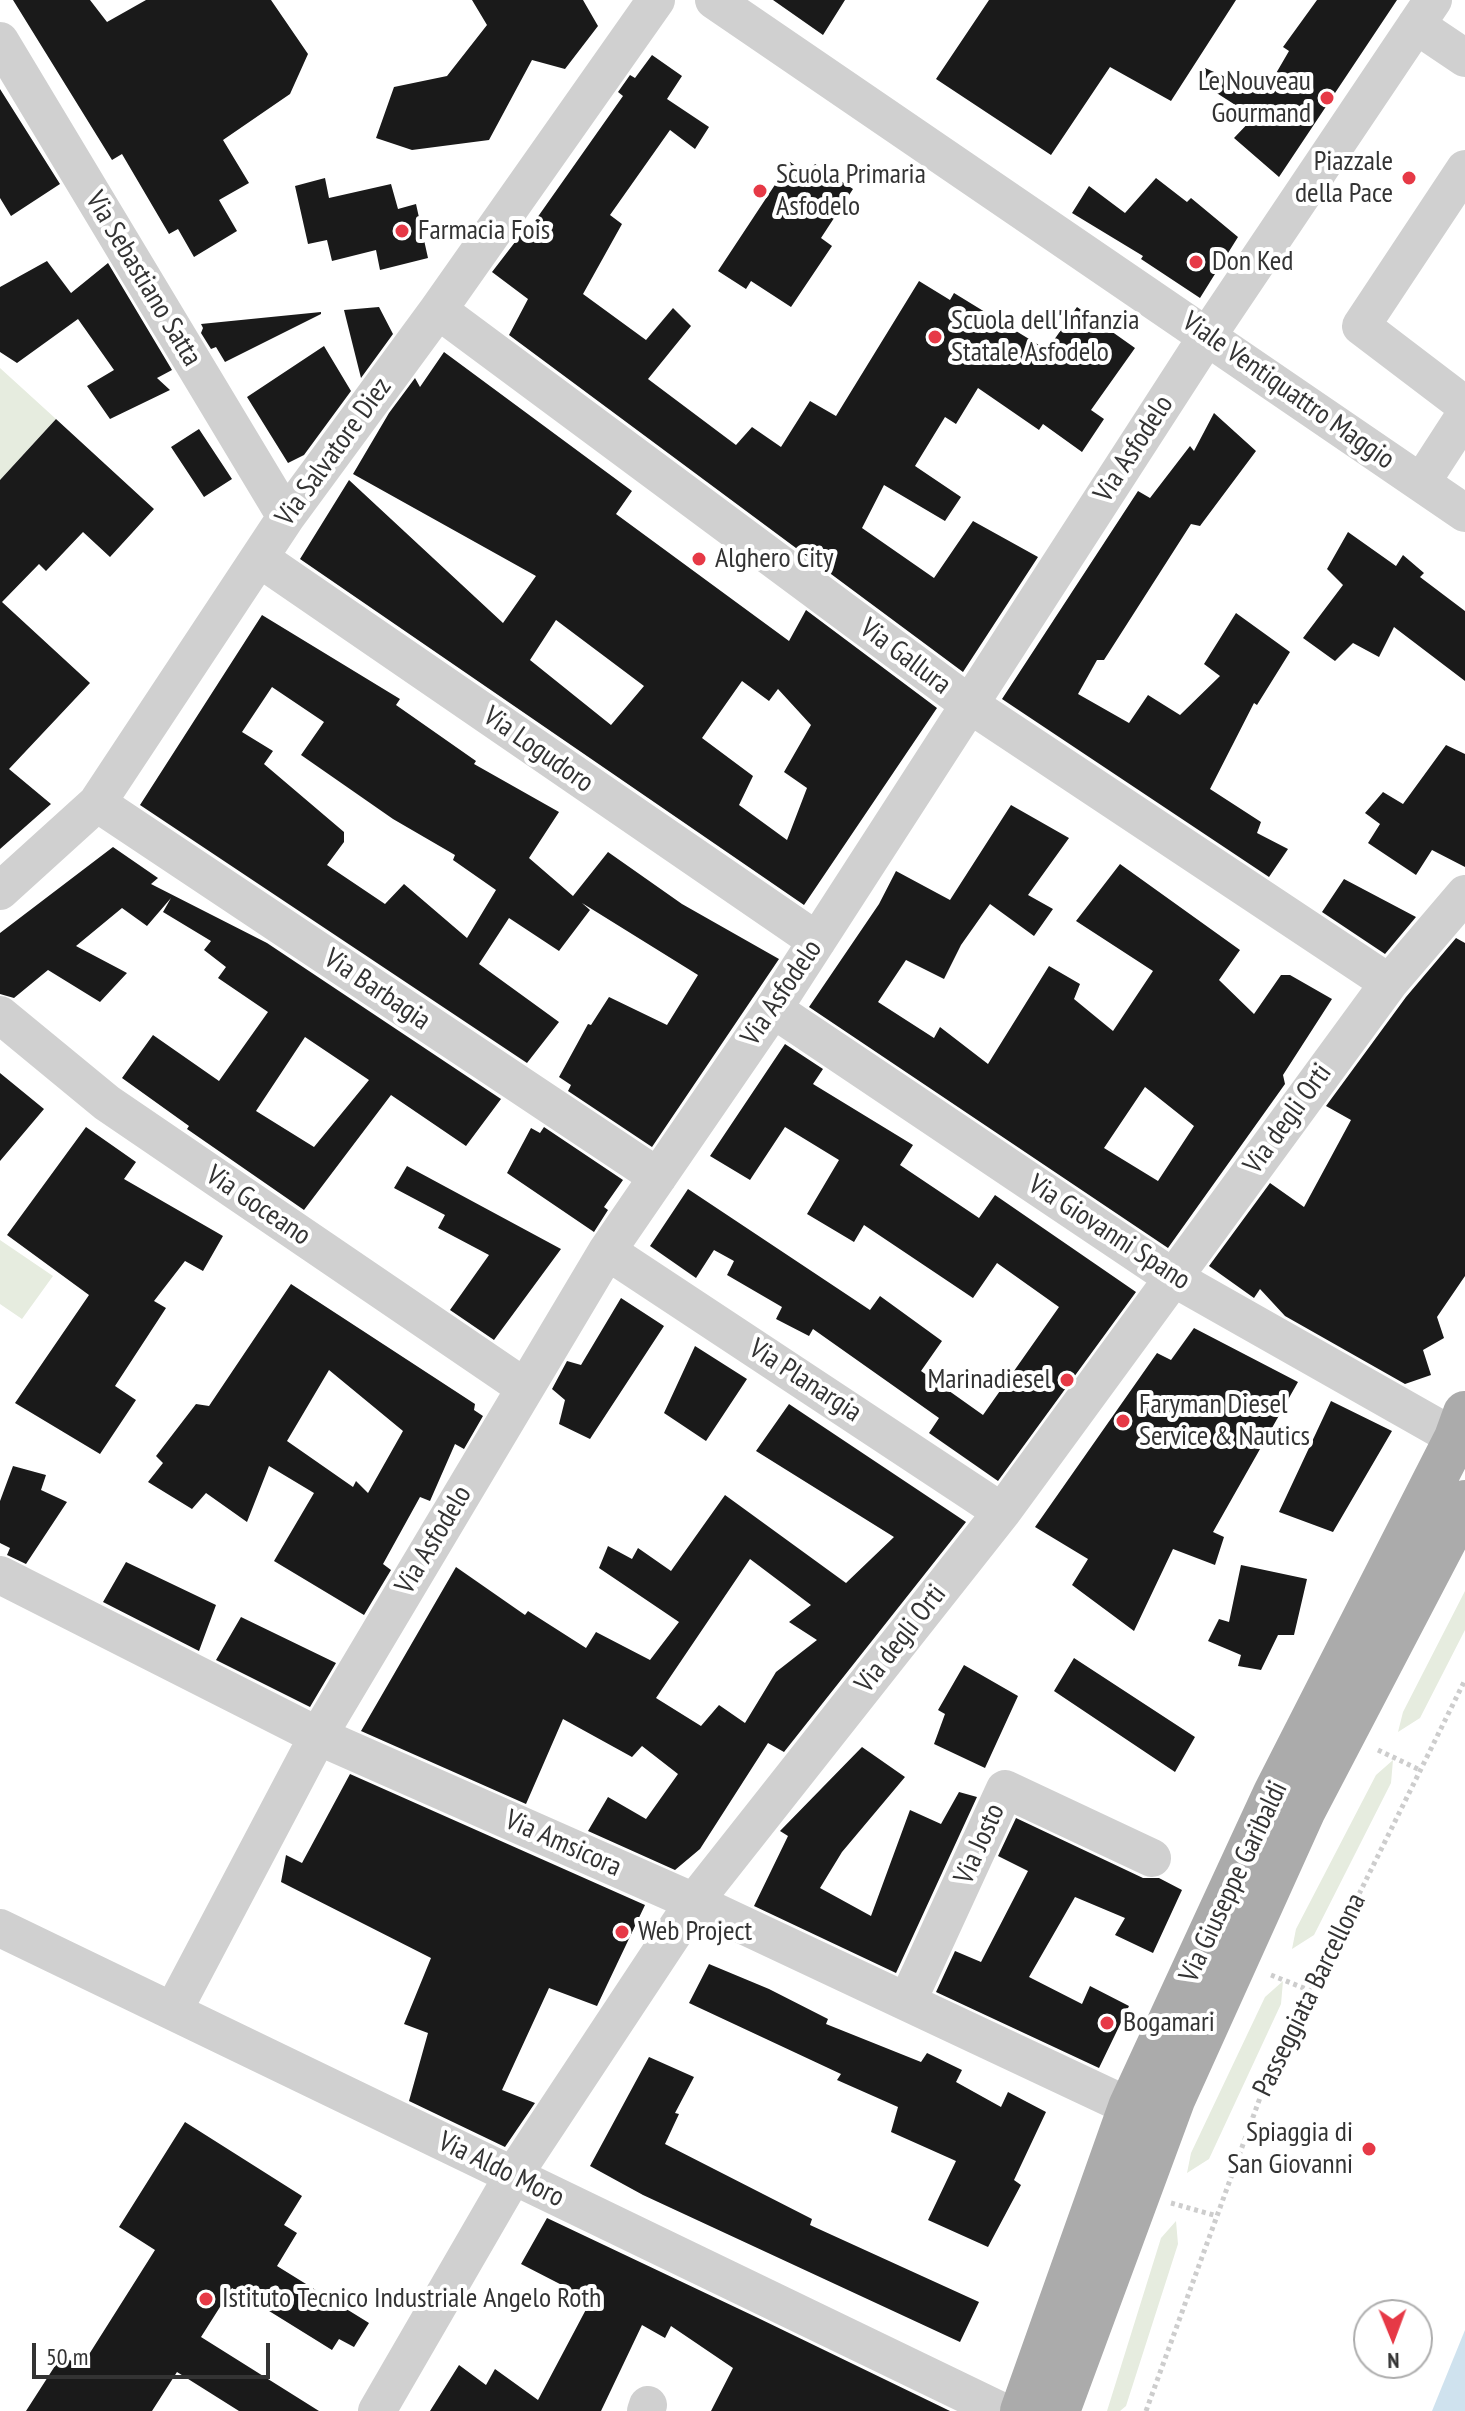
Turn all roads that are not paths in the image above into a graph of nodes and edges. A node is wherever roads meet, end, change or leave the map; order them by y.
1 (656, 0) edge
2 (714, 0) edge
3 (1424, 12) edge
4 (0, 41) edge
5 (1465, 58) edge
6 (1465, 169) edge
7 (438, 310) junction
8 (1208, 335) junction
9 (1465, 405) edge
10 (1465, 415) edge
11 (1421, 483) junction
12 (1465, 513) edge
13 (286, 517) junction
14 (259, 558) junction
15 (969, 704) junction
16 (97, 803) junction
17 (0, 891) edge
18 (1465, 894) edge
19 (817, 941) junction
20 (1389, 983) junction
21 (773, 1009) junction
22 (0, 1015) edge
23 (658, 1177) junction
24 (607, 1251) junction
25 (1172, 1277) junction
26 (524, 1387) junction
27 (1460, 1426) edge
28 (1454, 1505) edge
29 (1002, 1512) junction
30 (0, 1575) edge
31 (318, 1736) junction
32 (1152, 1858) dead end
33 (694, 1902) junction
34 (0, 1928) edge
35 (907, 2002) junction
36 (173, 2011) junction
37 (1130, 2107) junction
38 (513, 2176) junction
39 (377, 2411) edge
40 (1001, 2411) edge
41 (1022, 2411) edge
42 (1058, 2411) edge

1 - 7 street, Via Salvatore Diez
2 - 8 street, Viale Ventiquattro Maggio
3 - 5 street
3 - 8 street, Via Asfodelo
4 - 13 street, Via Sebastiano Satta
6 - 9 street
7 - 13 street, Via Salvatore Diez
7 - 15 street, Via Gallura
8 - 11 street, Viale Ventiquattro Maggio
8 - 15 street, Via Asfodelo
10 - 11 street
11 - 12 street, Viale Ventiquattro Maggio
13 - 14 street, Via Salvatore Diez
14 - 16 street, Via Salvatore Diez
14 - 19 street, Via Logudoro
15 - 19 street, Via Asfodelo
15 - 20 street, Via Gallura
16 - 17 street, Via Salvatore Diez
16 - 23 street, Via Barbagia
18 - 20 street, Via degli Orti
19 - 21 street, Via Asfodelo
20 - 25 street, Via degli Orti
21 - 23 street, Via Asfodelo
21 - 25 street, Via Giovanni Spano
22 - 26 street, Via Goceano
23 - 24 street, Via Asfodelo
24 - 26 street, Via Asfodelo
24 - 29 street, Via Planargia
25 - 27 street, Via Giovanni Spano
25 - 29 street, Via degli Orti
26 - 31 street, Via Asfodelo
27 - 28 main road, Via Giuseppe Garibaldi
28 - 37 main road, Via Giuseppe Garibaldi
28 - 42 main road, Via Giuseppe Garibaldi
29 - 33 street, Via degli Orti
30 - 31 street, Via Amsicora
31 - 33 street, Via Amsicora
31 - 36 street, Via Asfodelo
32 - 35 street, Via Josto
33 - 35 street, Via Amsicora
33 - 38 street, Via degli Orti
34 - 36 street, Via Aldo Moro
35 - 37 street, Via Amsicora
36 - 38 street, Via Aldo Moro
37 - 41 main road, Via Giuseppe Garibaldi
38 - 39 street, Via degli Orti
38 - 40 street, Via Aldo Moro

